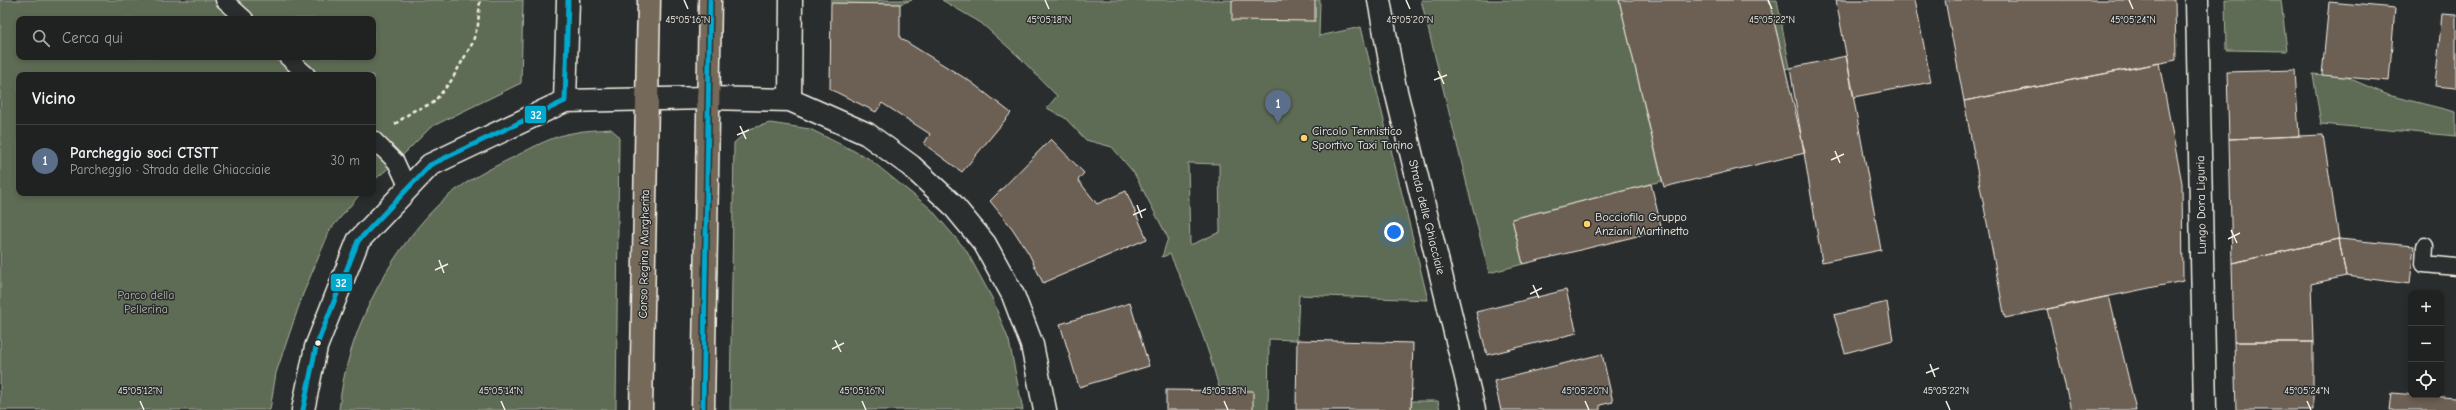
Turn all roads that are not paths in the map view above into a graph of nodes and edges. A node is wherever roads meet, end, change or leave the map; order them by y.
1 (224, 0) edge
2 (568, 0) edge
3 (649, 0) edge
4 (710, 0) edge
5 (791, 0) edge
6 (1379, 0) edge
7 (2197, 0) edge
8 (242, 16) edge
9 (290, 60) edge
10 (304, 72) edge
11 (708, 98) junction
12 (647, 99) junction
13 (790, 100) junction
14 (565, 101) junction
15 (376, 142) edge
16 (408, 188) junction
17 (2425, 246) dead end
18 (2456, 267) edge
19 (303, 410) edge
20 (642, 410) edge
21 (703, 410) edge
22 (1045, 410) edge
23 (1474, 410) edge
24 (2205, 410) edge

1 - 8 lane
2 - 14 street
3 - 12 main road, Corso Regina Margherita
4 - 11 main road
5 - 13 street
6 - 23 street, Strada delle Ghiacciaie
7 - 24 street, Lungo Dora Liguria
9 - 10 lane
11 - 12 street
11 - 13 street
11 - 21 main road
12 - 14 street
12 - 20 main road, Corso Regina Margherita
13 - 22 street
14 - 16 street
15 - 16 lane
16 - 19 street
17 - 18 lane

